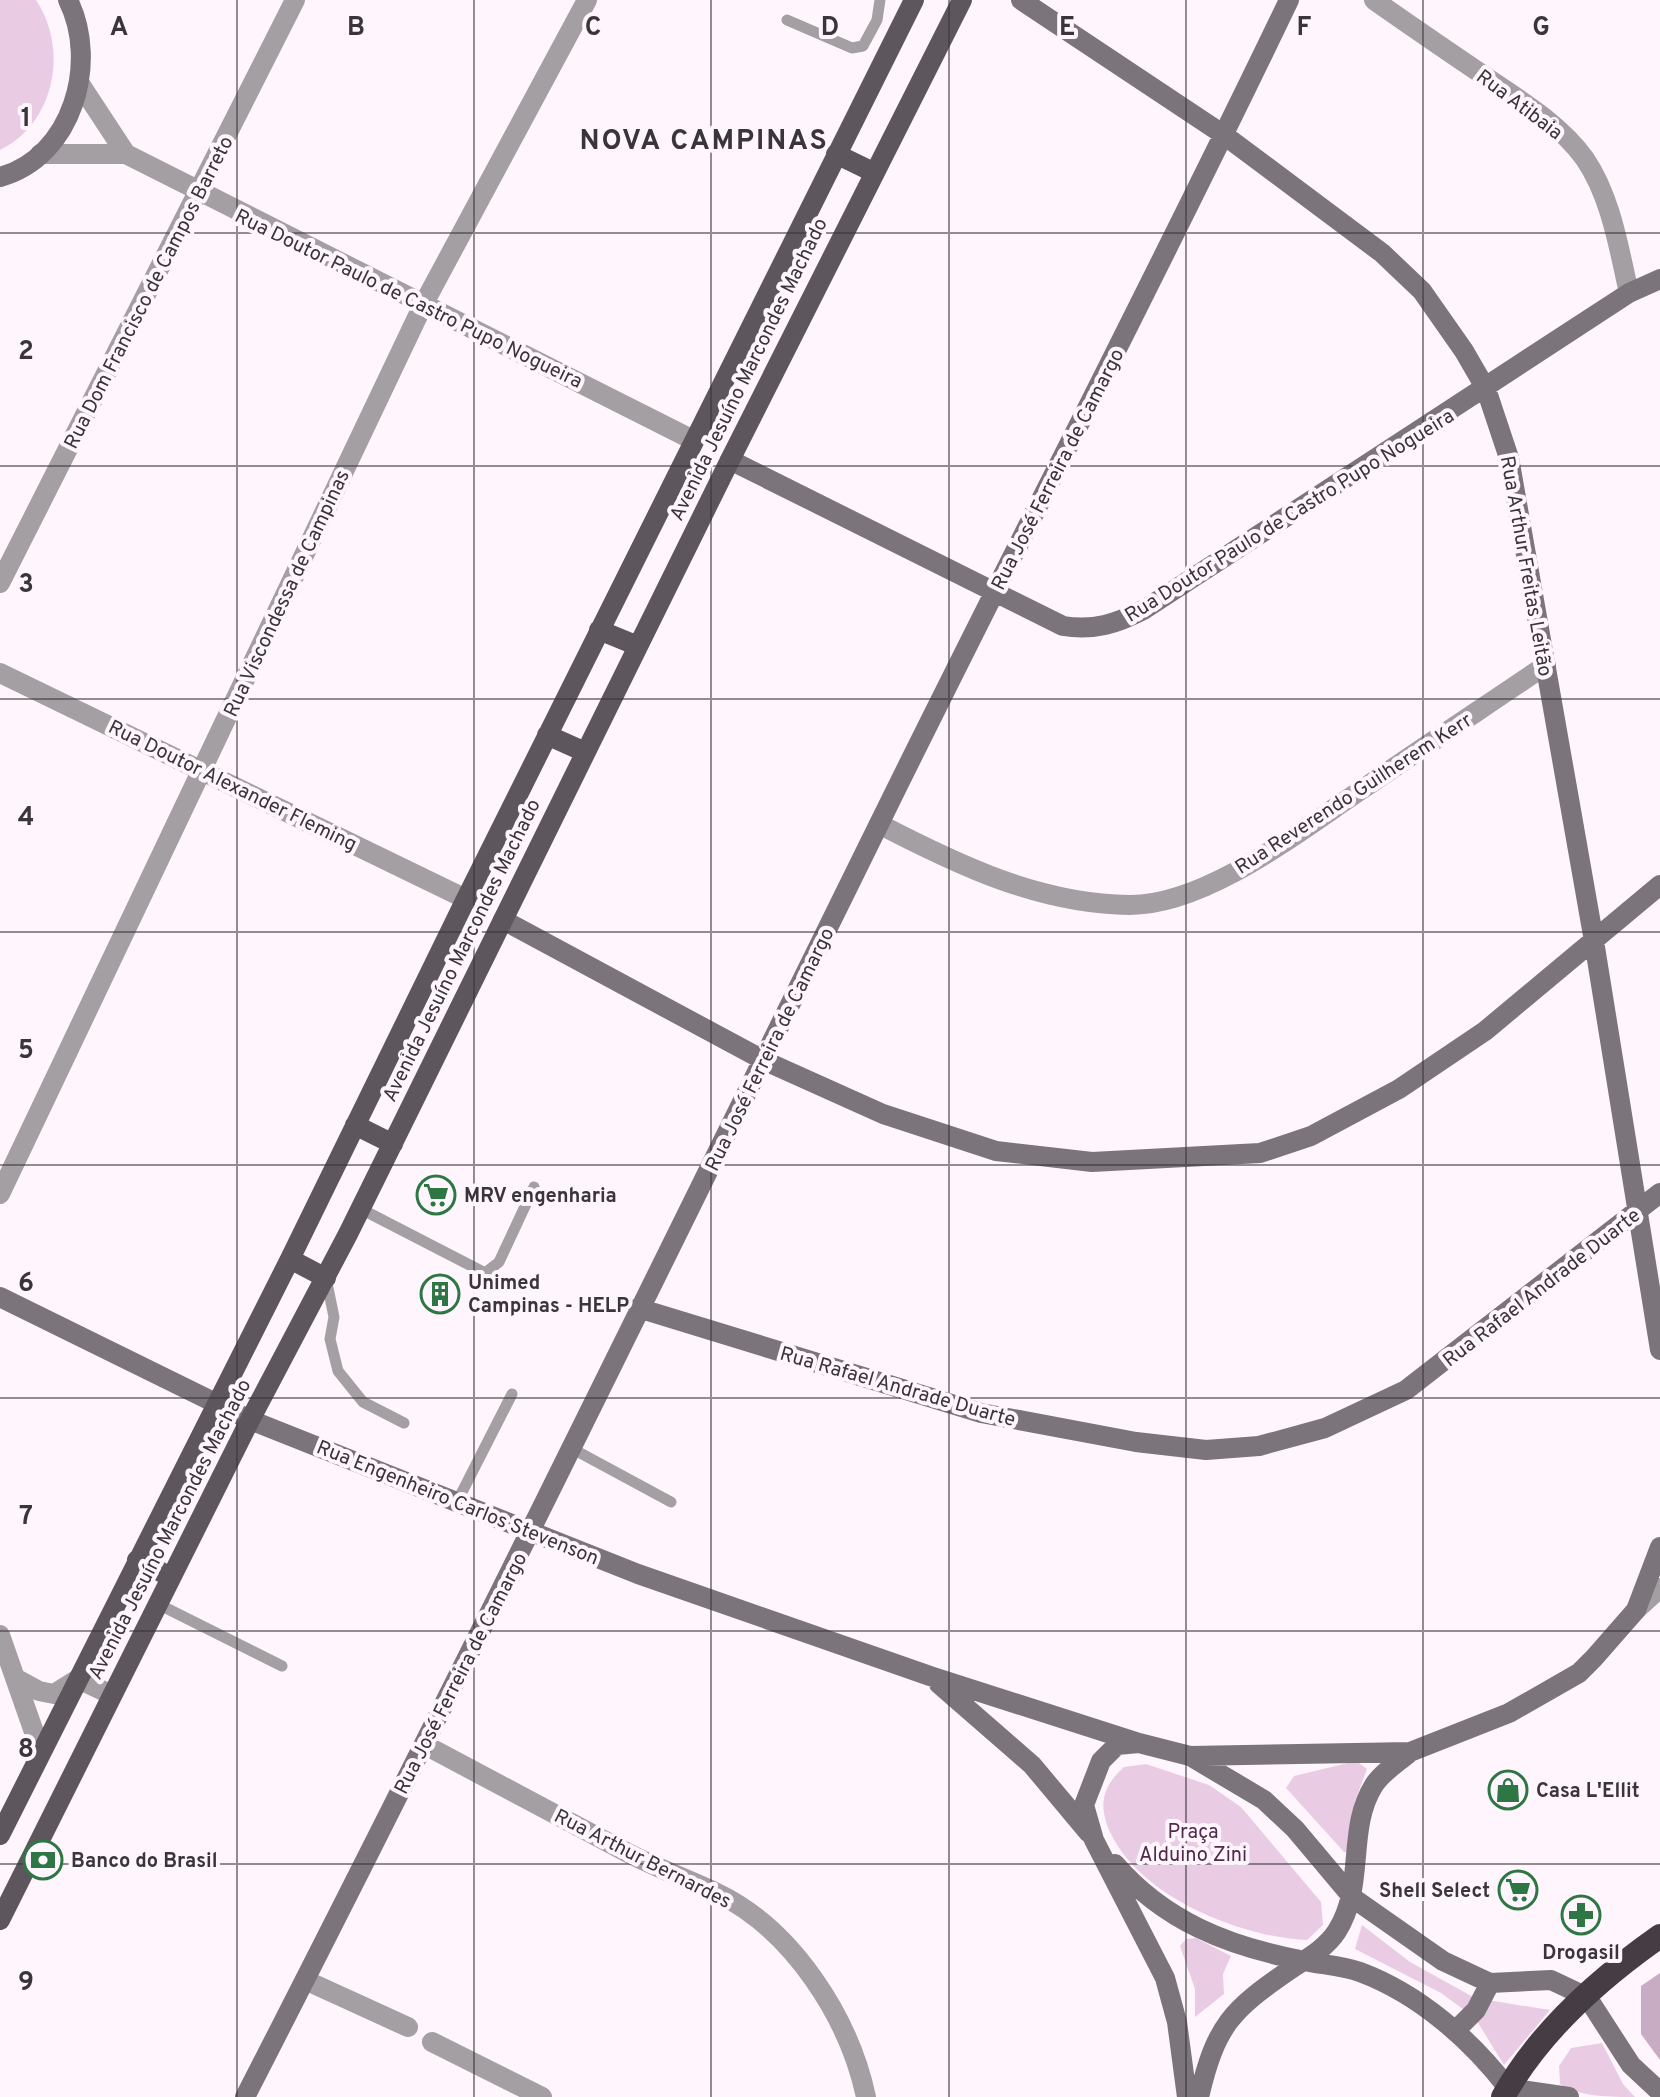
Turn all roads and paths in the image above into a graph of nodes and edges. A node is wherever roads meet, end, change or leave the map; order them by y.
1 (68, 0) edge
2 (295, 0) edge
3 (587, 0) edge
4 (880, 0) edge
5 (914, 0) edge
6 (962, 0) edge
7 (1021, 0) edge
8 (1289, 0) edge
9 (1374, 0) edge
10 (787, 20) dead end
11 (80, 84) junction
12 (1224, 135) junction
13 (40, 154) junction
14 (126, 154) junction
15 (836, 154) junction
16 (873, 172) junction
17 (0, 177) edge
18 (198, 193) junction
19 (1660, 279) edge
20 (1629, 293) junction
21 (423, 305) junction
22 (1486, 389) junction
23 (693, 440) junction
24 (730, 460) junction
25 (0, 583) edge
26 (996, 591) junction
27 (599, 630) junction
28 (638, 646) junction
29 (1546, 665) junction
30 (0, 673) edge
31 (547, 735) junction
32 (585, 752) junction
33 (202, 769) junction
34 (879, 824) junction
35 (1660, 885) edge
36 (466, 899) junction
37 (503, 920) junction
38 (1594, 941) junction
39 (765, 1061) junction
40 (355, 1125) junction
41 (393, 1144) junction
42 (534, 1187) dead end
43 (1660, 1193) edge
44 (0, 1194) edge
45 (361, 1209) junction
46 (1636, 1214) junction
47 (290, 1259) junction
48 (326, 1278) junction
49 (0, 1297) edge
50 (638, 1308) junction
51 (1660, 1350) edge
52 (512, 1394) dead end
53 (215, 1402) junction
54 (250, 1420) junction
55 (404, 1423) dead end
56 (571, 1448) junction
57 (458, 1500) junction
58 (671, 1502) dead end
59 (531, 1531) junction
60 (1660, 1547) edge
61 (137, 1560) junction
62 (171, 1577) junction
63 (1660, 1588) edge
64 (158, 1604) junction
65 (1636, 1610) junction
66 (0, 1635) edge
67 (282, 1666) dead end
68 (930, 1676) junction
69 (15, 1678) junction
70 (78, 1679) junction
71 (112, 1695) junction
72 (1139, 1743) junction
73 (425, 1745) junction
74 (41, 1752) junction
75 (1410, 1752) junction
76 (1190, 1756) junction
77 (0, 1835) edge
78 (1094, 1840) junction
79 (1353, 1898) junction
80 (0, 1920) edge
81 (1660, 1936) edge
82 (1303, 1961) junction
83 (305, 1980) junction
84 (1490, 1983) junction
85 (1587, 1997) junction
86 (408, 2027) dead end
87 (1455, 2031) junction
88 (432, 2042) dead end
89 (1506, 2092) edge
90 (1660, 2092) edge
91 (245, 2097) edge
92 (542, 2097) edge
93 (866, 2097) edge
94 (1187, 2097) edge
95 (1199, 2097) edge
96 (1569, 2097) edge

1 - 11 street
2 - 18 street, Rua Dom Francisco de Campos Barreto
3 - 21 street, Rua Viscondessa de Campinas
4 - 10 lane
5 - 15 main road, Avenida Jesuíno Marcondes Machado
6 - 16 main road, Avenida Jesuíno Marcondes Machado
7 - 12 street, Rua Arthur Freitas Leitão
8 - 12 street, Rua José Ferreira de Camargo
9 - 20 street, Rua Atibaia
11 - 13 street
11 - 14 street, Rua Doutor Paulo de Castro Pupo Nogueira
12 - 22 street, Rua Arthur Freitas Leitão
12 - 26 street, Rua José Ferreira de Camargo
13 - 14 street, Rua Doutor Paulo de Castro Pupo Nogueira
13 - 17 street
14 - 18 street, Rua Doutor Paulo de Castro Pupo Nogueira
15 - 16 main road
15 - 23 main road, Avenida Jesuíno Marcondes Machado
16 - 24 main road, Avenida Jesuíno Marcondes Machado
18 - 21 street, Rua Doutor Paulo de Castro Pupo Nogueira
18 - 25 street, Rua Dom Francisco de Campos Barreto
19 - 20 street, Rua Doutor Paulo de Castro Pupo Nogueira
20 - 22 street, Rua Doutor Paulo de Castro Pupo Nogueira
21 - 23 street, Rua Doutor Paulo de Castro Pupo Nogueira
21 - 33 street, Rua Viscondessa de Campinas
22 - 26 street, Rua Doutor Paulo de Castro Pupo Nogueira
22 - 29 street, Rua Arthur Freitas Leitão
23 - 27 main road, Avenida Jesuíno Marcondes Machado
24 - 26 street, Rua Doutor Paulo de Castro Pupo Nogueira
24 - 28 main road, Avenida Jesuíno Marcondes Machado
26 - 34 street, Rua José Ferreira de Camargo
27 - 28 main road
27 - 31 main road, Avenida Jesuíno Marcondes Machado
28 - 32 main road, Avenida Jesuíno Marcondes Machado
29 - 34 street, Rua Reverendo Guilherem Kerr
29 - 38 street, Rua Arthur Freitas Leitão
30 - 33 street, Rua Doutor Alexander Fleming
31 - 32 main road
31 - 36 main road, Avenida Jesuíno Marcondes Machado
32 - 37 main road, Avenida Jesuíno Marcondes Machado
33 - 36 street, Rua Doutor Alexander Fleming
33 - 44 street, Rua Viscondessa de Campinas
34 - 39 street, Rua José Ferreira de Camargo
35 - 38 street
36 - 40 main road, Avenida Jesuíno Marcondes Machado
37 - 39 street
37 - 41 main road, Avenida Jesuíno Marcondes Machado
38 - 39 street
38 - 46 street, Rua Arthur Freitas Leitão
39 - 50 street, Rua José Ferreira de Camargo
40 - 41 main road
40 - 47 main road, Avenida Jesuíno Marcondes Machado
41 - 45 main road, Avenida Jesuíno Marcondes Machado
42 - 45 lane
43 - 46 street, Rua Rafael Andrade Duarte
45 - 48 main road, Avenida Jesuíno Marcondes Machado
46 - 50 street, Rua Rafael Andrade Duarte
46 - 51 street, Rua Arthur Freitas Leitão
47 - 48 main road
47 - 53 main road, Avenida Jesuíno Marcondes Machado
48 - 54 main road, Avenida Jesuíno Marcondes Machado
48 - 55 lane
49 - 53 street, Rua Engenheiro Carlos Stevenson
50 - 56 street, Rua José Ferreira de Camargo
52 - 57 lane
53 - 54 street, Rua Engenheiro Carlos Stevenson
53 - 61 main road, Avenida Jesuíno Marcondes Machado
54 - 57 street, Rua Engenheiro Carlos Stevenson
54 - 62 main road, Avenida Jesuíno Marcondes Machado
56 - 58 lane
56 - 59 street, Rua José Ferreira de Camargo
57 - 59 street, Rua Engenheiro Carlos Stevenson
59 - 68 street, Rua Engenheiro Carlos Stevenson
59 - 73 street, Rua José Ferreira de Camargo
60 - 65 street
61 - 62 main road
61 - 70 main road, Avenida Jesuíno Marcondes Machado
62 - 64 main road, Avenida Jesuíno Marcondes Machado
63 - 65 street
64 - 67 lane
64 - 71 main road, Avenida Jesuíno Marcondes Machado
65 - 75 street
66 - 69 street
68 - 72 street, Rua Engenheiro Carlos Stevenson
68 - 78 street, Rua Engenheiro Carlos Stevenson
69 - 70 street
69 - 74 street
70 - 71 street
70 - 74 main road, Avenida Jesuíno Marcondes Machado
71 - 80 main road, Avenida Jesuíno Marcondes Machado
72 - 76 street, Rua Engenheiro Carlos Stevenson
72 - 78 street
73 - 83 street, Rua José Ferreira de Camargo
73 - 93 street, Rua Arthur Bernardes
74 - 77 main road, Avenida Jesuíno Marcondes Machado
75 - 76 street
75 - 79 street
76 - 79 street
78 - 82 street
78 - 94 street
79 - 82 street
79 - 84 street
81 - 85 highway
82 - 87 street
82 - 95 street
83 - 86 street
83 - 91 street, Rua José Ferreira de Camargo
84 - 85 street
84 - 87 street
85 - 89 highway
85 - 90 street
87 - 89 street
88 - 92 street
89 - 96 street

